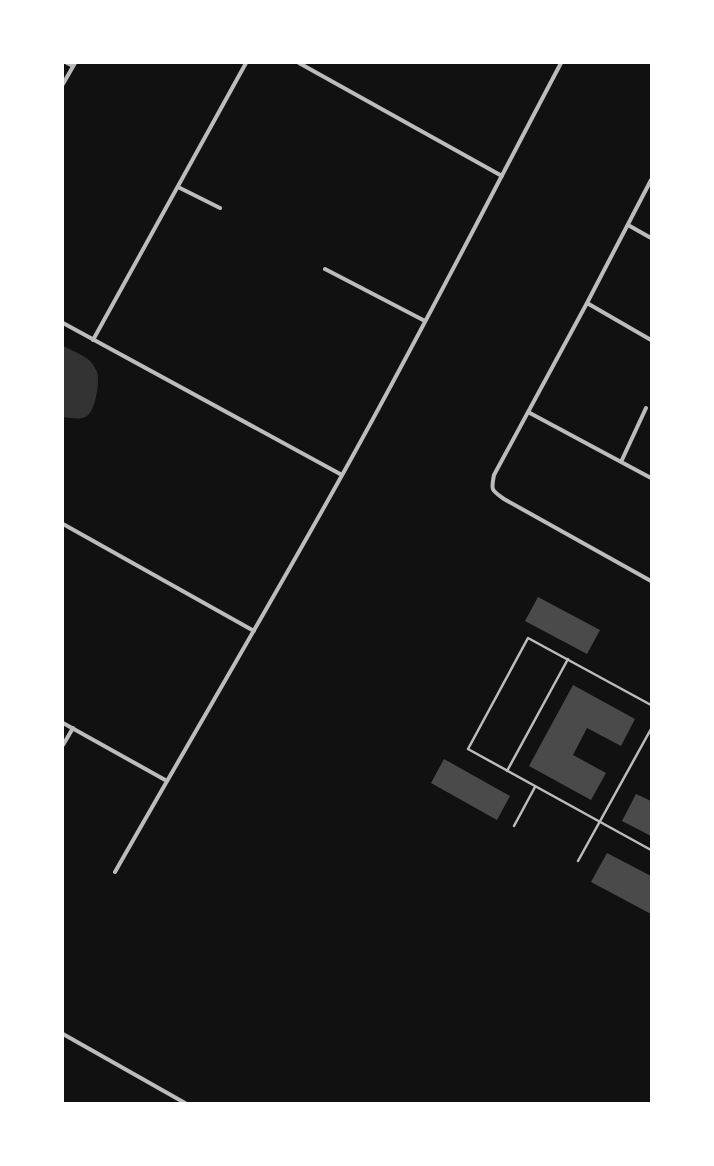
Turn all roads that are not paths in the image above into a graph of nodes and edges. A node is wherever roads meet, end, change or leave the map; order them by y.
1 (67, 63) edge
2 (246, 63) edge
3 (300, 63) edge
4 (561, 63) edge
5 (74, 65) edge
6 (63, 84) edge
7 (502, 176) junction
8 (651, 180) edge
9 (178, 186) junction
10 (220, 208) dead end
11 (628, 225) junction
12 (651, 238) edge
13 (325, 269) dead end
14 (587, 304) junction
15 (425, 321) junction
16 (63, 323) edge
17 (93, 340) junction
18 (651, 340) edge
19 (646, 408) dead end
20 (528, 412) junction
21 (621, 462) junction
22 (342, 475) junction
23 (651, 478) edge
24 (63, 524) edge
25 (651, 581) edge
26 (254, 631) junction
27 (568, 659) junction
28 (651, 705) edge
29 (63, 723) edge
30 (73, 728) junction
31 (651, 729) edge
32 (63, 745) edge
33 (507, 771) junction
34 (167, 781) junction
35 (535, 787) junction
36 (600, 822) junction
37 (514, 826) dead end
38 (651, 850) edge
39 (578, 860) dead end
40 (115, 872) dead end
41 (63, 1034) edge
42 (185, 1103) edge

1 - 5 street
2 - 9 street
3 - 7 street
4 - 7 street
5 - 6 street
7 - 15 street
8 - 11 street
9 - 10 street
9 - 17 street
11 - 12 street
11 - 14 street
13 - 15 street
14 - 18 street
14 - 20 street
15 - 22 street
16 - 17 street
17 - 22 street
19 - 21 street
20 - 21 street
20 - 25 street
21 - 23 street
22 - 26 street
24 - 26 street
26 - 34 street
27 - 28 lane
27 - 33 lane
27 - 33 lane
29 - 30 street
30 - 32 street
30 - 34 street
31 - 36 lane
33 - 35 lane
34 - 40 street
35 - 36 lane
35 - 37 lane
36 - 38 lane
36 - 39 lane
41 - 42 street

